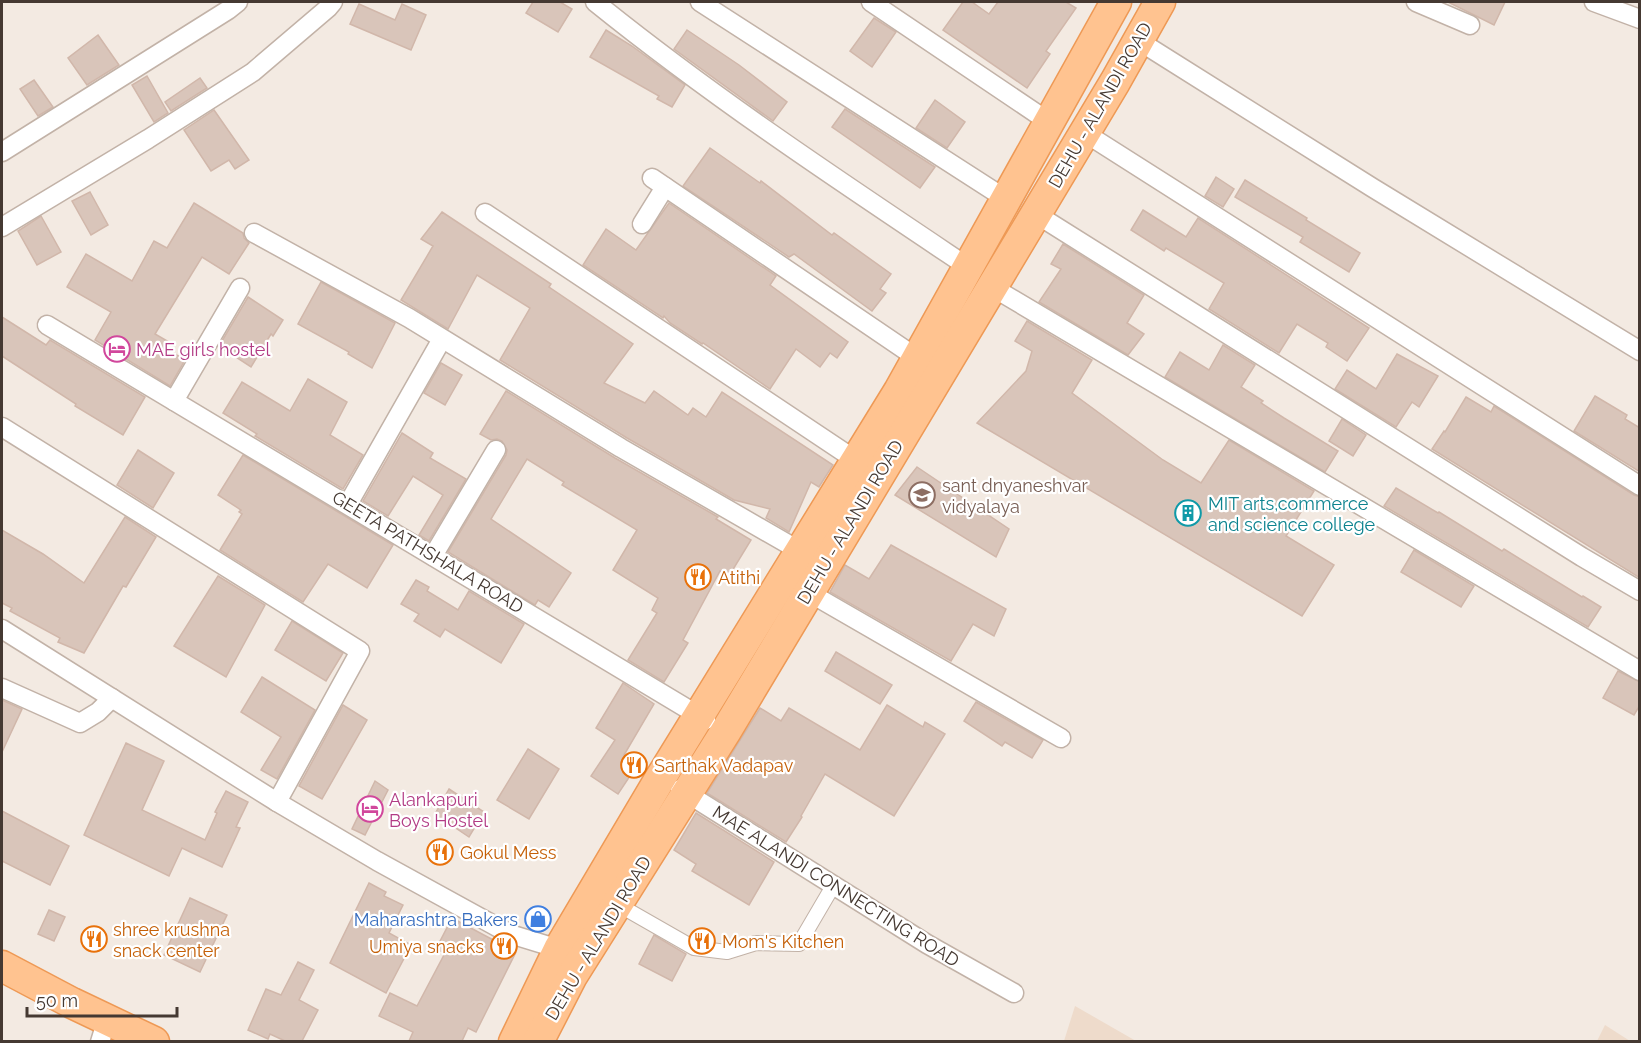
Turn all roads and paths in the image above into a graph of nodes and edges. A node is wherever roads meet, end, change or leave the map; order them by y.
1 (238, 2) edge
2 (333, 2) edge
3 (595, 2) edge
4 (700, 2) edge
5 (871, 2) edge
6 (1116, 2) edge
7 (1160, 2) edge
8 (1416, 2) edge
9 (1594, 2) edge
10 (1640, 19) edge
11 (1470, 25) dead end
12 (1139, 41) junction
13 (1049, 122) junction
14 (1085, 133) junction
15 (2, 152) edge
16 (1006, 199) junction
17 (486, 213) dead end
18 (1036, 214) junction
19 (642, 224) dead end
20 (2, 227) edge
21 (254, 233) dead end
22 (968, 267) junction
23 (992, 287) junction
24 (240, 288) dead end
25 (47, 325) dead end
26 (442, 339) junction
27 (1640, 351) edge
28 (917, 358) junction
29 (174, 401) junction
30 (2, 427) edge
31 (496, 450) dead end
32 (867, 469) junction
33 (1640, 486) edge
34 (348, 504) junction
35 (800, 551) junction
36 (433, 555) junction
37 (1640, 591) edge
38 (808, 592) junction
39 (2, 629) edge
40 (1640, 671) edge
41 (2, 688) edge
42 (112, 698) junction
43 (699, 716) junction
44 (726, 731) junction
45 (1061, 738) dead end
46 (661, 777) junction
47 (686, 793) junction
48 (277, 802) junction
49 (833, 886) junction
50 (617, 904) junction
51 (559, 949) junction
52 (2, 966) edge
53 (2, 989) edge
54 (1014, 993) dead end
55 (105, 1035) edge
56 (154, 1041) edge
57 (514, 1041) edge
58 (538, 1041) edge

1 - 15 street
2 - 20 street
3 - 22 street
4 - 16 street
5 - 13 street
6 - 13 main road, DEHU - ALANDI ROAD
7 - 12 main road, DEHU - ALANDI ROAD
8 - 11 street
9 - 10 street
12 - 14 main road, DEHU - ALANDI ROAD
12 - 27 street
13 - 16 main road, DEHU - ALANDI ROAD
14 - 18 main road, DEHU - ALANDI ROAD
14 - 33 street
16 - 22 main road, DEHU - ALANDI ROAD
17 - 32 street
18 - 23 main road, DEHU - ALANDI ROAD
18 - 37 street
19 - 28 street
21 - 26 street
22 - 28 main road, DEHU - ALANDI ROAD
23 - 32 main road, DEHU - ALANDI ROAD
23 - 40 street
24 - 29 street
25 - 29 street, GEETA PATHSHALA ROAD
26 - 34 street
26 - 35 street
28 - 32 main road, DEHU - ALANDI ROAD
29 - 34 street, GEETA PATHSHALA ROAD
30 - 48 street
31 - 36 street
32 - 35 main road, DEHU - ALANDI ROAD
32 - 38 main road, DEHU - ALANDI ROAD
34 - 36 street, GEETA PATHSHALA ROAD
35 - 43 main road, DEHU - ALANDI ROAD
36 - 43 street, GEETA PATHSHALA ROAD
38 - 44 main road, DEHU - ALANDI ROAD
38 - 45 street
39 - 42 street
41 - 42 street
42 - 48 street
43 - 44 street, GEETA PATHSHALA ROAD
43 - 46 main road, DEHU - ALANDI ROAD
44 - 47 main road, DEHU - ALANDI ROAD
46 - 47 street, MAE ALANDI CONNECTING ROAD
46 - 51 main road, DEHU - ALANDI ROAD
47 - 49 street, MAE ALANDI CONNECTING ROAD
47 - 50 main road, DEHU - ALANDI ROAD
48 - 51 street
49 - 50 street
49 - 54 street, MAE ALANDI CONNECTING ROAD
50 - 58 main road, DEHU - ALANDI ROAD
51 - 57 main road, DEHU - ALANDI ROAD
52 - 55 main road
53 - 55 main road
55 - 56 main road

